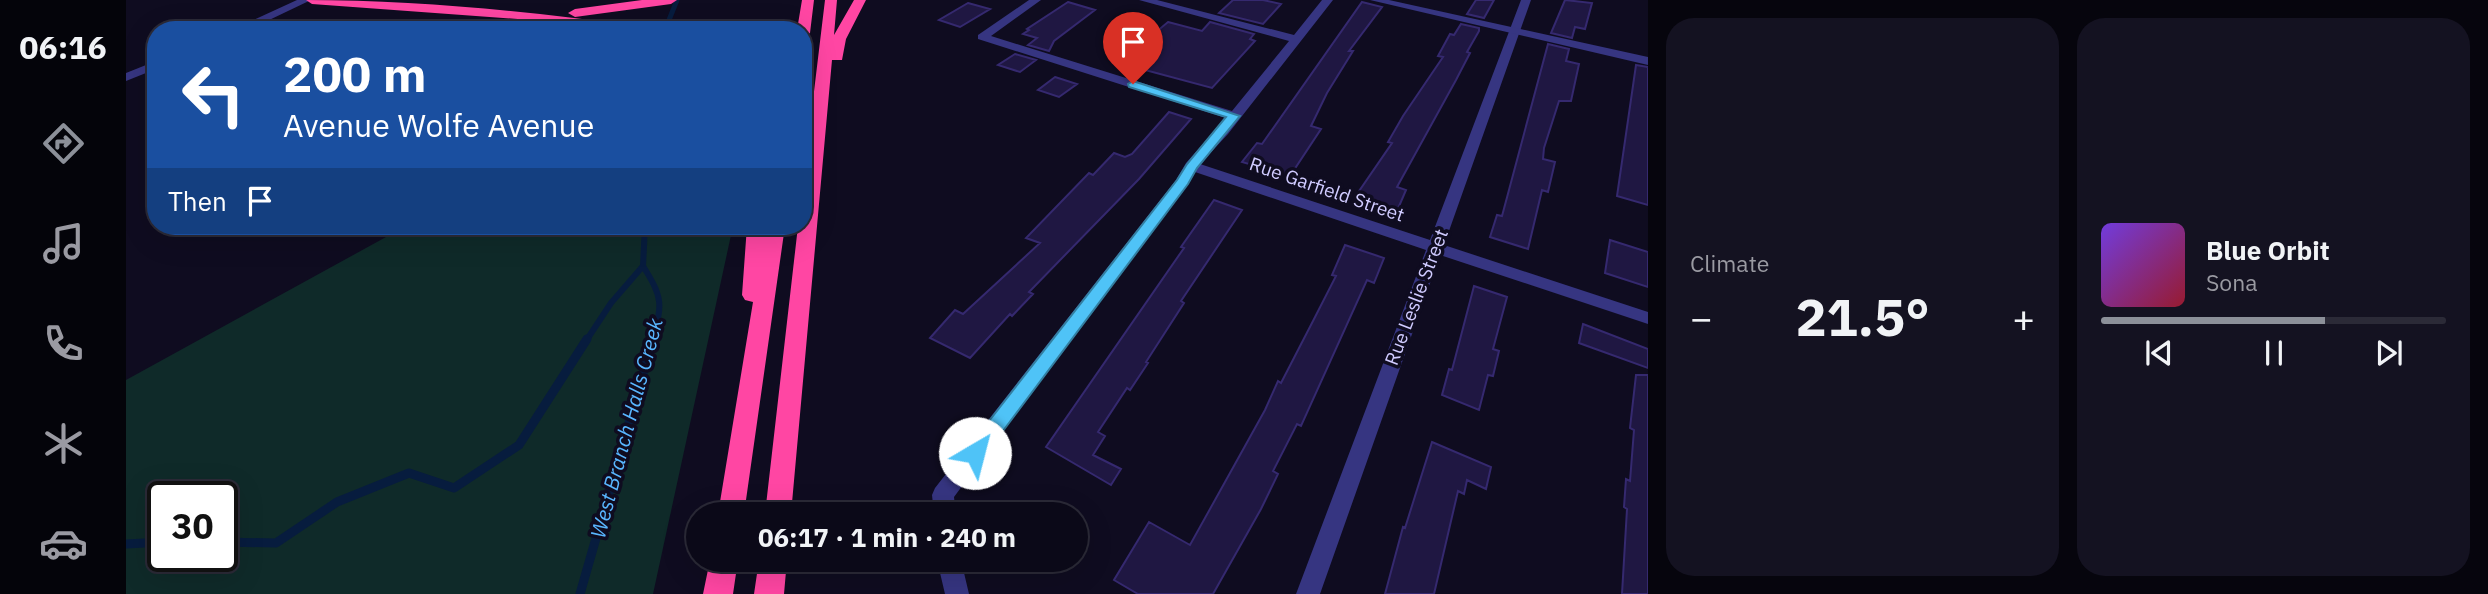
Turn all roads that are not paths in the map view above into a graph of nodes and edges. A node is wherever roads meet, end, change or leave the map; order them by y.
1 (306, 0) edge
2 (312, 0) edge
3 (671, 0) edge
4 (808, 0) edge
5 (831, 0) edge
6 (860, 0) edge
7 (1036, 0) edge
8 (1144, 0) edge
9 (1328, 0) edge
10 (1375, 0) edge
11 (1526, 0) edge
12 (365, 2) edge
13 (531, 16) junction
14 (258, 21) edge
15 (568, 21) edge
16 (805, 21) edge
17 (1514, 31) junction
18 (1296, 39) junction
19 (1648, 61) edge
20 (147, 69) edge
21 (126, 77) edge
22 (1234, 116) junction
23 (1191, 166) junction
24 (812, 182) edge
25 (756, 235) edge
26 (774, 235) edge
27 (806, 235) edge
28 (1435, 248) junction
29 (1648, 318) edge
30 (792, 374) junction
31 (744, 441) junction
32 (733, 502) edge
33 (779, 502) edge
34 (944, 502) edge
35 (722, 572) edge
36 (772, 572) edge
37 (952, 572) edge
38 (719, 594) edge
39 (769, 594) edge
40 (957, 594) edge
41 (1308, 594) edge

1 - 14 street
2 - 12 highway
3 - 13 highway
4 - 16 highway
5 - 24 highway
6 - 30 highway
7 - 22 street
8 - 18 street
9 - 18 street
10 - 17 street
11 - 17 street, Rue Leslie Street
12 - 13 highway
13 - 15 highway
17 - 19 street
17 - 28 street, Rue Leslie Street
18 - 22 street
20 - 21 street
22 - 23 street
23 - 28 street, Rue Garfield Street
23 - 34 street
25 - 31 highway
26 - 31 highway
27 - 30 highway
28 - 29 street, Rue Garfield Street
28 - 41 street, Rue Leslie Street
30 - 33 highway
31 - 32 highway
35 - 38 highway
36 - 39 highway
37 - 40 street

